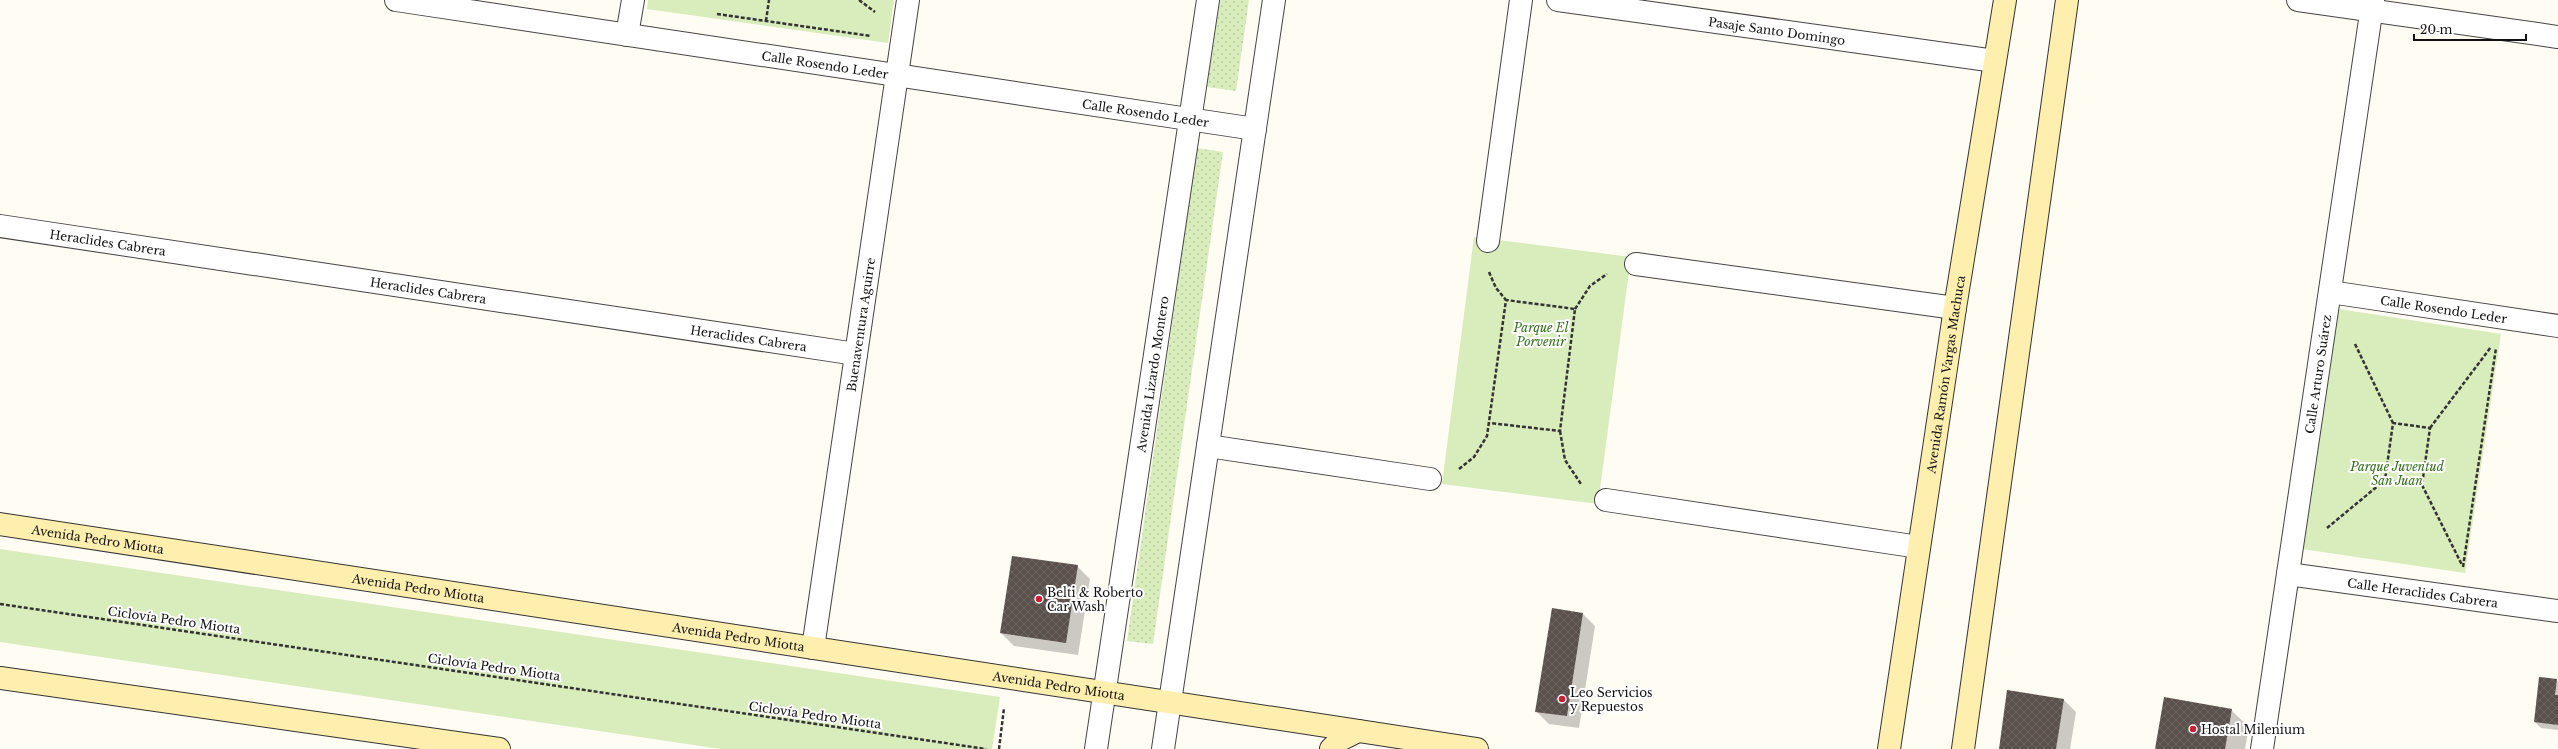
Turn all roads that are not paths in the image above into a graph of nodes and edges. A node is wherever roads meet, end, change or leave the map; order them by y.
1 (396, 0) edge
2 (633, 0) edge
3 (908, 0) edge
4 (1208, 0) edge
5 (1274, 0) edge
6 (1521, 0) edge
7 (1558, 0) edge
8 (2005, 0) edge
9 (2067, 0) edge
10 (2298, 0) edge
11 (2372, 5) edge
12 (628, 35) junction
13 (2558, 37) edge
14 (1995, 61) junction
15 (897, 75) junction
16 (1190, 119) junction
17 (1255, 129) junction
18 (0, 226) edge
19 (1488, 241) dead end
20 (1636, 264) road end
21 (2330, 292) junction
22 (1955, 308) junction
23 (2558, 326) edge
24 (856, 354) junction
25 (1208, 446) junction
26 (1430, 479) road end
27 (1606, 500) road end
28 (0, 524) edge
29 (1919, 547) junction
30 (2288, 574) junction
31 (2558, 611) edge
32 (813, 648) junction
33 (0, 678) edge
34 (1104, 692) junction
35 (1170, 702) junction
36 (1358, 731) junction
37 (464, 747) edge
38 (499, 749) edge
39 (1096, 749) edge
40 (1163, 749) edge
41 (1331, 749) edge
42 (1478, 749) edge
43 (1889, 749) edge
44 (1963, 749) edge
45 (2262, 749) edge

1 - 12 street, Calle Rosendo Leder
2 - 12 street
3 - 15 street, Buenaventura Aguirre
4 - 16 street, Avenida Lizardo Montero
5 - 17 street
6 - 19 street
7 - 14 street, Pasaje Santo Domingo
8 - 14 main road, Avenida Ramón Vargas Machuca
9 - 44 main road
10 - 11 street
11 - 13 street
11 - 21 street, Calle Arturo Suárez
12 - 15 street, Calle Rosendo Leder
14 - 22 main road, Avenida Ramón Vargas Machuca
15 - 16 street, Calle Rosendo Leder
15 - 24 street, Buenaventura Aguirre
16 - 17 street, Calle Rosendo Leder
16 - 34 street, Avenida Lizardo Montero
17 - 25 street
18 - 24 street, Heraclides Cabrera
20 - 22 street
21 - 23 street, Calle Rosendo Leder
21 - 30 street, Calle Arturo Suárez
22 - 29 main road, Avenida Ramón Vargas Machuca
24 - 32 street, Buenaventura Aguirre
25 - 26 street
25 - 35 street
27 - 29 street
28 - 32 main road, Avenida Pedro Miotta
29 - 43 main road, Avenida Ramón Vargas Machuca
30 - 31 street, Calle Heraclides Cabrera
30 - 45 street, Calle Arturo Suárez
32 - 34 main road, Avenida Pedro Miotta
33 - 37 main road
34 - 35 main road, Avenida Pedro Miotta
34 - 39 street, Avenida Lizardo Montero
35 - 36 main road, Avenida Pedro Miotta
35 - 40 street
36 - 41 main road
36 - 42 main road, Avenida Pedro Miotta
37 - 38 main road

